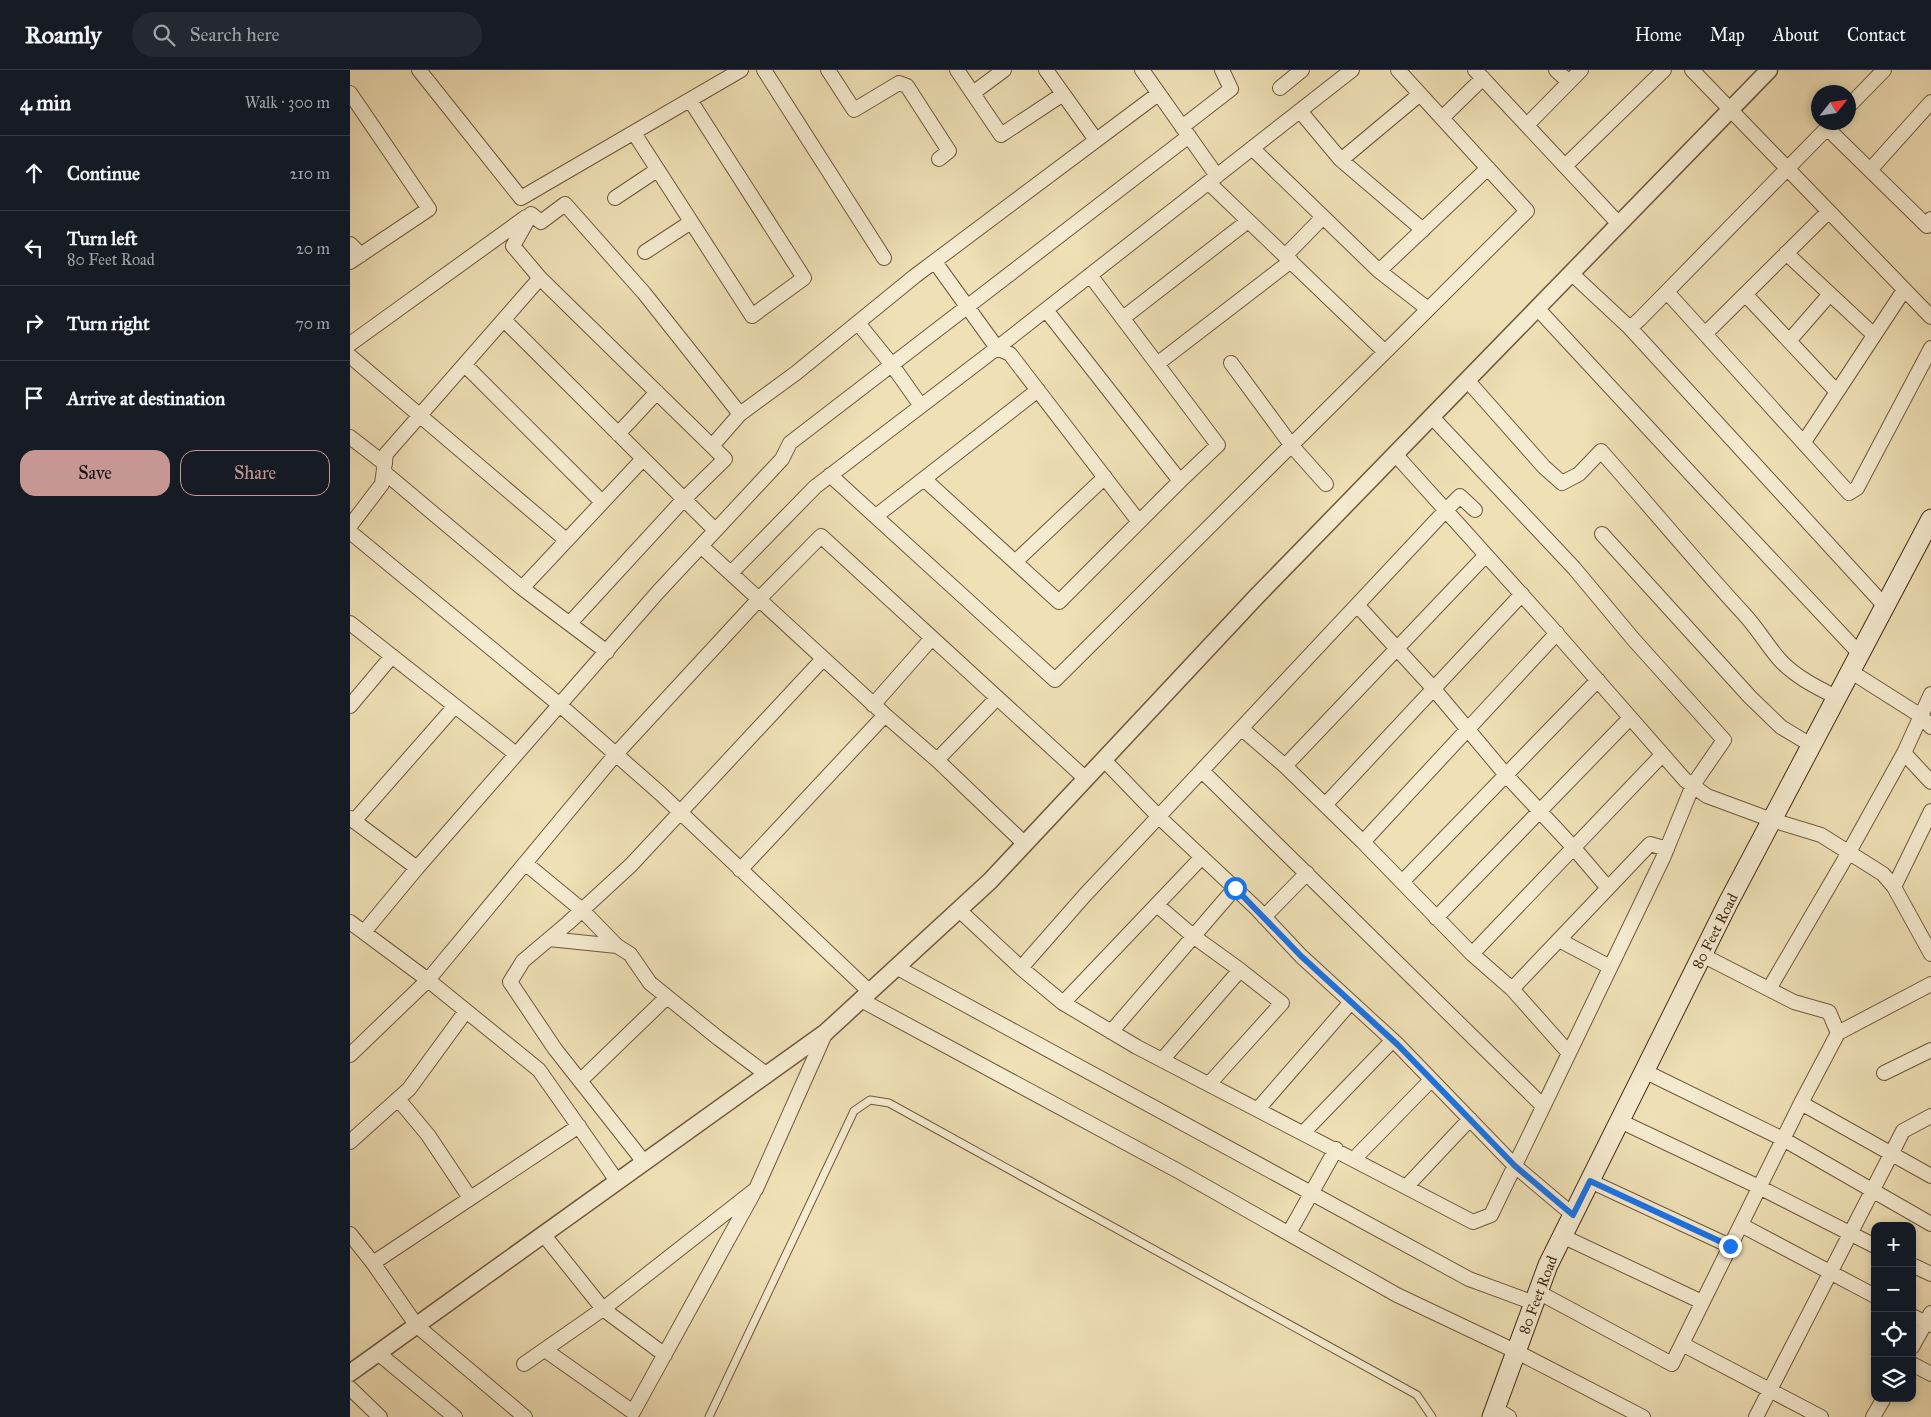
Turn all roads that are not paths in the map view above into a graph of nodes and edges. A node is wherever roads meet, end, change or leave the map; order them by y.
1 (419, 70) edge
2 (741, 70) edge
3 (764, 70) edge
4 (828, 70) edge
5 (957, 70) edge
6 (1004, 70) edge
7 (1046, 70) edge
8 (1142, 70) edge
9 (1222, 70) edge
10 (1302, 70) edge
11 (1352, 70) edge
12 (1398, 70) edge
13 (1556, 70) edge
14 (1580, 70) edge
15 (1664, 70) edge
16 (1692, 70) edge
17 (1769, 70) edge
18 (1884, 70) edge
19 (1479, 74) edge
20 (1569, 82) junction
21 (1280, 88) dead end
22 (350, 93) edge
23 (973, 93) junction
24 (1063, 94) junction
25 (1158, 94) junction
26 (1420, 94) junction
27 (1856, 99) edge
28 (690, 100) junction
29 (1931, 102) edge
30 (1730, 110) junction
31 (1300, 111) junction
32 (1442, 118) junction
33 (1527, 125) junction
34 (1825, 130) edge
35 (1834, 130) edge
36 (1185, 132) junction
37 (634, 133) junction
38 (1096, 140) junction
39 (1252, 148) junction
40 (939, 159) dead end
41 (1341, 160) junction
42 (1565, 166) junction
43 (1488, 168) junction
44 (1788, 168) junction
45 (658, 170) junction
46 (1870, 170) junction
47 (1213, 180) junction
48 (616, 198) dead end
49 (1828, 212) junction
50 (531, 214) junction
51 (1322, 217) junction
52 (1931, 218) edge
53 (1248, 221) junction
54 (691, 222) junction
55 (1619, 224) junction
56 (1423, 230) junction
57 (350, 244) edge
58 (645, 252) dead end
59 (1786, 253) junction
60 (355, 258) edge
61 (884, 258) dead end
62 (1288, 258) junction
63 (935, 262) junction
64 (1379, 271) junction
65 (1571, 273) junction
66 (1090, 275) junction
67 (540, 278) junction
68 (1904, 290) junction
69 (1667, 292) junction
70 (1745, 294) junction
71 (1830, 294) junction
72 (967, 307) junction
73 (1537, 308) junction
74 (1428, 309) junction
75 (1046, 310) junction
76 (1931, 317) edge
77 (1123, 318) junction
78 (504, 320) junction
79 (858, 323) junction
80 (1630, 328) junction
81 (1705, 334) junction
82 (1874, 335) junction
83 (1789, 341) junction
84 (350, 344) edge
85 (997, 348) junction
86 (1931, 348) edge
87 (1386, 352) junction
88 (350, 356) edge
89 (1231, 363) dead end
90 (1157, 364) junction
91 (465, 365) junction
92 (892, 365) junction
93 (1467, 380) junction
94 (1038, 390) junction
95 (657, 392) junction
96 (1837, 392) junction
97 (921, 406) junction
98 (740, 414) junction
99 (419, 416) junction
100 (1432, 417) junction
101 (618, 434) junction
102 (350, 437) edge
103 (1804, 442) junction
104 (712, 446) junction
105 (1292, 446) junction
106 (1395, 454) junction
107 (643, 459) junction
108 (385, 468) junction
109 (830, 475) junction
110 (1105, 478) junction
111 (924, 479) junction
112 (1180, 481) junction
113 (1326, 484) dead end
114 (684, 499) junction
115 (602, 502) junction
116 (1446, 510) junction
117 (1475, 510) dead end
118 (876, 516) junction
119 (1931, 519) edge
120 (1139, 522) junction
121 (350, 526) edge
122 (715, 530) junction
123 (350, 532) edge
124 (1602, 534) dead end
125 (566, 540) junction
126 (701, 546) junction
127 (1486, 554) junction
128 (1015, 562) junction
129 (731, 573) junction
130 (522, 588) junction
131 (1522, 594) junction
132 (759, 599) junction
133 (1884, 605) junction
134 (1358, 606) junction
135 (350, 623) edge
136 (570, 623) junction
137 (1557, 633) junction
138 (932, 638) junction
139 (1396, 648) junction
140 (607, 652) junction
141 (1859, 653) junction
142 (392, 656) junction
143 (823, 659) junction
144 (1850, 671) junction
145 (1598, 680) junction
146 (1433, 688) junction
147 (1931, 694) edge
148 (1836, 697) junction
149 (997, 698) junction
150 (873, 704) junction
151 (350, 706) edge
152 (455, 706) junction
153 (561, 706) junction
154 (884, 715) junction
155 (1921, 716) junction
156 (1630, 718) junction
157 (1931, 727) edge
158 (1242, 729) junction
159 (1468, 730) junction
160 (1811, 745) junction
161 (1904, 753) junction
162 (516, 754) junction
163 (615, 755) junction
164 (1662, 755) junction
165 (936, 760) junction
166 (1104, 760) junction
167 (1284, 766) junction
168 (1202, 772) junction
169 (1506, 775) junction
170 (1086, 779) junction
171 (1931, 782) edge
172 (1693, 785) junction
173 (1324, 805) junction
174 (1931, 811) edge
175 (680, 812) junction
176 (1539, 812) junction
177 (1159, 817) junction
178 (352, 819) edge
179 (1772, 820) junction
180 (1363, 842) junction
181 (1024, 844) junction
182 (1574, 848) junction
183 (1666, 849) junction
184 (1849, 852) junction
185 (1202, 857) junction
186 (525, 863) junction
187 (416, 868) junction
188 (740, 870) junction
189 (1307, 873) junction
190 (1402, 882) junction
191 (1894, 887) junction
192 (1235, 888) junction
193 (1608, 888) junction
194 (1157, 905) junction
195 (582, 910) junction
196 (959, 910) junction
197 (1264, 917) junction
198 (1436, 918) junction
199 (350, 922) edge
200 (364, 932) junction
201 (1193, 936) junction
202 (549, 939) junction
203 (1559, 940) junction
204 (617, 946) junction
205 (1472, 954) junction
206 (1931, 954) edge
207 (1702, 955) junction
208 (896, 967) junction
209 (1610, 967) junction
210 (1021, 968) junction
211 (1240, 970) junction
212 (428, 980) junction
213 (1931, 984) edge
214 (1512, 989) junction
215 (1769, 989) junction
216 (865, 996) junction
217 (667, 997) junction
218 (1351, 1002) junction
219 (1063, 1003) junction
220 (466, 1011) junction
221 (826, 1032) junction
222 (1111, 1032) junction
223 (1838, 1033) junction
224 (1393, 1040) junction
225 (1931, 1050) edge
226 (1568, 1052) junction
227 (350, 1055) edge
228 (1162, 1060) junction
229 (1644, 1071) junction
230 (1884, 1073) dead end
231 (766, 1074) junction
232 (1431, 1080) junction
233 (580, 1081) junction
234 (1209, 1084) junction
235 (398, 1098) junction
236 (1801, 1103) junction
237 (1543, 1106) junction
238 (1258, 1109) junction
239 (1931, 1116) edge
240 (1470, 1119) junction
241 (1620, 1121) junction
242 (579, 1126) junction
243 (1304, 1133) junction
244 (1783, 1139) junction
245 (350, 1142) edge
246 (1336, 1149) junction
247 (1891, 1154) junction
248 (1354, 1159) junction
249 (644, 1162) junction
250 (1515, 1166) junction
251 (1931, 1176) edge
252 (617, 1181) junction
253 (1590, 1181) junction
254 (1407, 1186) junction
255 (1759, 1187) junction
256 (756, 1189) junction
257 (1873, 1190) junction
258 (1312, 1192) junction
259 (470, 1198) junction
260 (1573, 1215) junction
261 (1931, 1224) edge
262 (1740, 1225) junction
263 (350, 1234) edge
264 (543, 1234) junction
265 (1289, 1234) junction
266 (1850, 1234) junction
267 (1562, 1236) junction
268 (1871, 1244) edge
269 (1730, 1246) junction
270 (373, 1263) junction
271 (1916, 1267) edge
272 (1830, 1272) junction
273 (1931, 1274) edge
274 (1871, 1294) edge
275 (1536, 1298) junction
276 (1702, 1302) junction
277 (603, 1310) junction
278 (1916, 1317) edge
279 (1929, 1320) edge
280 (417, 1326) junction
281 (1916, 1341) edge
282 (1682, 1344) junction
283 (545, 1350) junction
284 (1516, 1352) junction
285 (378, 1353) junction
286 (665, 1355) junction
287 (524, 1364) dead end
288 (1916, 1366) edge
289 (350, 1373) edge
290 (1931, 1374) edge
291 (350, 1388) edge
292 (1770, 1390) junction
293 (1882, 1402) edge
294 (1499, 1414) edge
295 (380, 1417) edge
296 (455, 1417) edge
297 (525, 1417) edge
298 (709, 1417) edge
299 (1432, 1417) edge
300 (1643, 1417) edge
301 (1756, 1417) edge
302 (1821, 1417) edge
303 (1873, 1417) edge

1 - 37 street
2 - 28 street
3 - 61 street
4 - 40 street
5 - 23 street
6 - 23 street
7 - 24 street
8 - 25 street
9 - 36 street
10 - 21 street
11 - 31 street
12 - 26 street
13 - 20 street
14 - 20 street
15 - 42 street
16 - 30 street
17 - 30 street
18 - 27 street
19 - 32 street
19 - 33 street
20 - 33 street
22 - 60 street
23 - 24 street
24 - 38 street
25 - 36 street
25 - 38 street
26 - 32 street
26 - 41 street
28 - 37 street
28 - 54 street
29 - 46 street
30 - 44 street
30 - 55 street
31 - 39 street
31 - 41 street
32 - 43 street
33 - 42 street
34 - 44 street
35 - 46 street
36 - 47 street
36 - 72 street
37 - 45 street
38 - 63 street
39 - 47 street
39 - 51 street
41 - 56 street
42 - 55 street
43 - 56 street
43 - 74 street
44 - 49 street
44 - 69 street
45 - 48 street
45 - 54 street
46 - 52 street
47 - 53 street
47 - 66 street
49 - 59 street
49 - 68 street
50 - 67 street
50 - 84 street
50 - 98 street
51 - 62 street
51 - 64 street
53 - 62 street
53 - 77 street
54 - 58 street
55 - 65 street
56 - 64 street
57 - 60 street
59 - 70 street
59 - 71 street
62 - 87 street
62 - 90 street
63 - 72 street
63 - 79 street
64 - 74 street
65 - 73 street
65 - 80 street
66 - 75 street
66 - 77 street
67 - 78 street
67 - 95 street
68 - 76 street
68 - 82 street
69 - 80 street
69 - 81 street
70 - 81 street
70 - 83 street
71 - 82 street
71 - 83 street
72 - 85 street
72 - 92 street
73 - 93 street
73 - 141 street
74 - 87 street
75 - 85 street
75 - 112 street
77 - 90 street
78 - 91 street
78 - 101 street
79 - 92 street
79 - 98 street
80 - 133 street
81 - 103 street
82 - 96 street
83 - 96 street
85 - 94 street
85 - 97 street
86 - 103 street
87 - 105 street
88 - 99 street
89 - 105 street
90 - 112 street
91 - 99 street
91 - 115 street
92 - 97 street
92 - 122 street
93 - 100 street
93 - 148 street
94 - 110 street
94 - 111 street
95 - 101 street
95 - 104 street
96 - 103 street
97 - 109 street
98 - 104 street
99 - 108 street
99 - 125 street
100 - 106 street
100 - 172 street
101 - 107 street
102 - 108 street
104 - 114 street
105 - 113 street
105 - 118 street
106 - 116 street
106 - 166 street
107 - 114 street
107 - 115 street
108 - 121 street
108 - 130 street
109 - 118 street
109 - 129 street
110 - 120 street
110 - 128 street
111 - 118 street
111 - 128 street
112 - 120 street
114 - 122 street
114 - 136 street
115 - 125 street
116 - 117 street
116 - 127 street
116 - 134 street
119 - 133 main road, 80 Feet Road
120 - 128 street
122 - 126 street
123 - 153 street
124 - 160 street
125 - 130 street
126 - 129 street
126 - 140 street
127 - 131 street
127 - 139 street
129 - 132 street
130 - 136 street
131 - 137 street
131 - 146 street
132 - 138 street
132 - 143 street
132 - 163 street
133 - 141 main road, 80 Feet Road
134 - 139 street
134 - 158 street
135 - 142 street
136 - 140 street
137 - 145 street
137 - 159 street
138 - 149 street
138 - 150 street
139 - 146 street
139 - 167 street
140 - 153 street
141 - 144 main road, 80 Feet Road
142 - 151 street
142 - 152 street
143 - 150 street
143 - 175 street
144 - 148 main road, 80 Feet Road
144 - 155 street
145 - 156 street
145 - 169 street
146 - 159 street
146 - 173 street
147 - 155 street
148 - 160 main road, 80 Feet Road
149 - 165 street
149 - 170 street
150 - 154 street
152 - 162 street
152 - 178 street
153 - 162 street
153 - 163 street
154 - 165 street
154 - 188 street
155 - 157 street
155 - 161 street
156 - 164 street
156 - 176 street
158 - 167 street
158 - 168 street
159 - 169 street
159 - 180 street
160 - 179 main road, 80 Feet Road
161 - 171 street
161 - 184 street
162 - 187 street
163 - 175 street
163 - 186 street
164 - 172 street
164 - 182 street
165 - 181 street
166 - 170 street
166 - 177 street
167 - 173 street
168 - 177 street
168 - 189 street
169 - 176 street
169 - 190 street
170 - 181 street
172 - 179 street
172 - 183 street
173 - 180 street
174 - 191 street
175 - 188 street
175 - 195 street
176 - 182 street
176 - 198 street
177 - 185 street
177 - 210 street
178 - 187 street
179 - 184 street
179 - 207 main road, 80 Feet Road
180 - 190 street
181 - 196 street
182 - 193 street
182 - 205 street
183 - 193 street
183 - 209 street
184 - 191 street
184 - 215 street
185 - 192 street
185 - 194 street
186 - 195 street
186 - 212 street
187 - 200 street
188 - 216 street
189 - 197 street
189 - 237 street
190 - 198 street
191 - 206 street
192 - 197 street
192 - 201 street
193 - 203 street
194 - 201 street
194 - 219 street
195 - 202 street
195 - 204 street
196 - 208 street
196 - 210 street
197 - 218 street
198 - 205 street
199 - 200 street
200 - 212 street
201 - 211 street
201 - 222 street
202 - 204 street
202 - 233 street
203 - 209 street
203 - 214 street
204 - 217 street
205 - 214 street
207 - 215 street
207 - 229 main road, 80 Feet Road
208 - 216 street
208 - 258 street
209 - 226 street
210 - 219 street
211 - 228 street
211 - 234 street
212 - 220 street
212 - 227 street
213 - 223 street
214 - 226 street
215 - 223 street
216 - 221 street
216 - 265 street
217 - 231 street
217 - 233 street
218 - 224 street
218 - 238 street
219 - 222 street
220 - 235 street
220 - 242 street
221 - 231 street
221 - 256 street
222 - 228 street
223 - 236 street
224 - 232 street
224 - 243 street
225 - 230 street
226 - 237 street
228 - 234 street
229 - 241 main road, 80 Feet Road
229 - 244 street
231 - 249 street
232 - 240 street
232 - 248 street
233 - 249 street
234 - 238 street
235 - 245 street
235 - 259 street
236 - 244 street
236 - 247 street
237 - 250 street
238 - 243 street
239 - 247 street
240 - 250 street
240 - 254 street
241 - 253 main road, 80 Feet Road
241 - 255 street
242 - 252 street
242 - 259 street
243 - 246 street
244 - 255 street
244 - 257 street
246 - 248 street
246 - 258 street
247 - 251 street
247 - 257 street
248 - 254 street
249 - 252 street
250 - 254 street
250 - 260 street
252 - 264 street
253 - 260 main road, 80 Feet Road
253 - 269 street
255 - 262 street
255 - 266 street
256 - 277 street
256 - 286 street
257 - 261 street
257 - 266 street
258 - 265 street
258 - 275 street
259 - 270 street
260 - 267 main road, 80 Feet Road
262 - 269 street
262 - 272 street
263 - 270 street
264 - 277 street
264 - 280 street
265 - 284 street
266 - 268 street
266 - 272 street
267 - 275 main road, 80 Feet Road
267 - 276 street
269 - 276 street
270 - 280 street
271 - 273 street
272 - 274 street
272 - 292 street
275 - 282 street
275 - 284 main road, 80 Feet Road
276 - 282 street
277 - 283 street
277 - 286 street
278 - 279 street
279 - 281 street
280 - 285 street
280 - 297 street
282 - 292 street
283 - 286 street
283 - 287 street
284 - 294 main road, 80 Feet Road
284 - 300 street
285 - 289 street
285 - 296 street
288 - 290 street
291 - 295 street
292 - 301 street
292 - 302 street
293 - 303 street
298 - 299 lane

